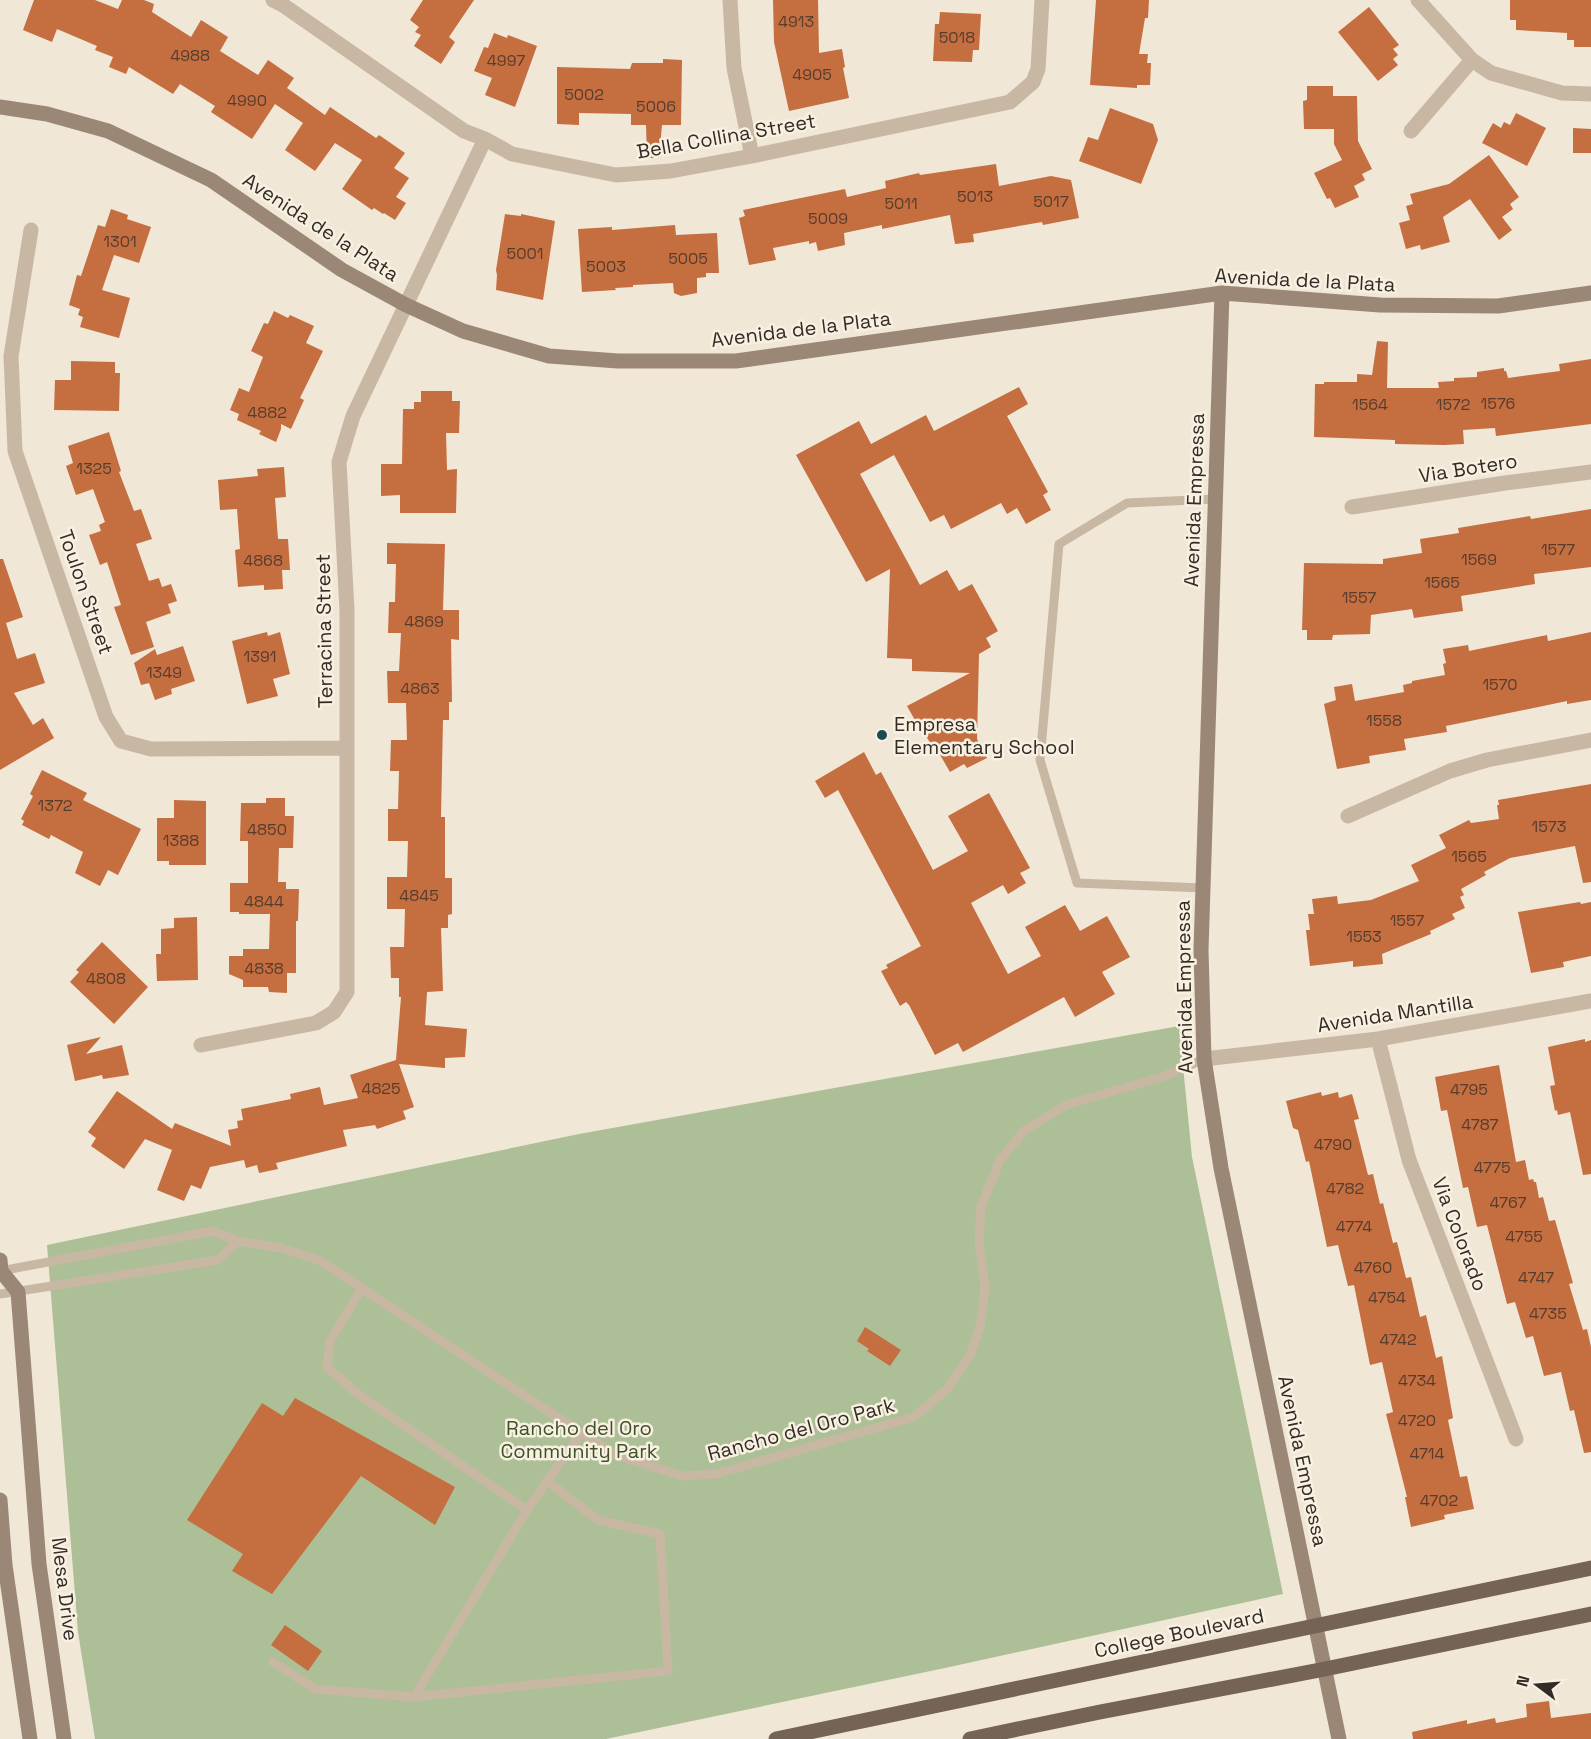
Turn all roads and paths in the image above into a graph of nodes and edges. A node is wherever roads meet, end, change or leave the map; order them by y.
1 (273, 0) edge
2 (730, 0) edge
3 (1042, 0) edge
4 (1418, 0) edge
5 (1472, 60) junction
6 (1591, 94) edge
7 (0, 107) edge
8 (1410, 130) dead end
9 (485, 139) junction
10 (752, 156) junction
11 (31, 230) dead end
12 (1222, 293) junction
13 (1591, 294) edge
14 (406, 305) junction
15 (1591, 472) edge
16 (1215, 499) junction
17 (1352, 507) dead end
18 (1591, 740) edge
19 (345, 748) junction
20 (1348, 816) dead end
21 (1203, 888) junction
22 (1591, 1001) edge
23 (1378, 1039) junction
24 (201, 1045) dead end
25 (1204, 1059) junction
26 (238, 1241) junction
27 (0, 1260) edge
28 (0, 1271) edge
29 (362, 1288) junction
30 (18, 1292) junction
31 (1, 1294) edge
32 (581, 1433) junction
33 (1516, 1439) dead end
34 (547, 1481) junction
35 (0, 1500) edge
36 (527, 1510) junction
37 (1591, 1568) edge
38 (1591, 1614) edge
39 (1316, 1625) junction
40 (273, 1662) dead end
41 (1325, 1669) junction
42 (414, 1697) junction
43 (30, 1739) edge
44 (64, 1739) edge
45 (776, 1739) edge
46 (970, 1739) edge
47 (1340, 1739) edge

1 - 9 street, Bella Collina Street
2 - 10 street
3 - 10 street, Bella Collina Street
4 - 5 street
5 - 6 street
5 - 8 street
7 - 14 street, Avenida de la Plata
9 - 10 street, Bella Collina Street
9 - 14 street, Terracina Street
11 - 19 street, Toulon Street
12 - 13 street, Avenida de la Plata
12 - 14 street, Avenida de la Plata
12 - 16 street, Avenida Empressa
14 - 19 street, Terracina Street
15 - 17 street, Via Botero
16 - 21 street, Avenida Empressa
16 - 21 lane
18 - 20 street
19 - 24 street, Terracina Street
21 - 25 street, Avenida Empressa
22 - 23 street, Avenida Mantilla
23 - 25 street, Avenida Mantilla
23 - 33 street, Via Colorado
25 - 32 lane, Rancho del Oro Park
25 - 39 street, Avenida Empressa
26 - 28 lane, Rancho del Oro Park
26 - 29 lane, Rancho del Oro Park
26 - 30 lane
27 - 28 street
28 - 30 street
29 - 32 lane, Rancho del Oro Park
29 - 36 lane
30 - 31 lane
30 - 44 street, Mesa Drive
32 - 34 lane
34 - 36 lane
34 - 42 lane
35 - 43 street
36 - 42 lane
37 - 39 main road, College Boulevard
38 - 41 main road
39 - 41 street, Avenida Empressa
39 - 45 main road, College Boulevard
40 - 42 lane
41 - 46 main road
41 - 47 street, Avenida Empressa

